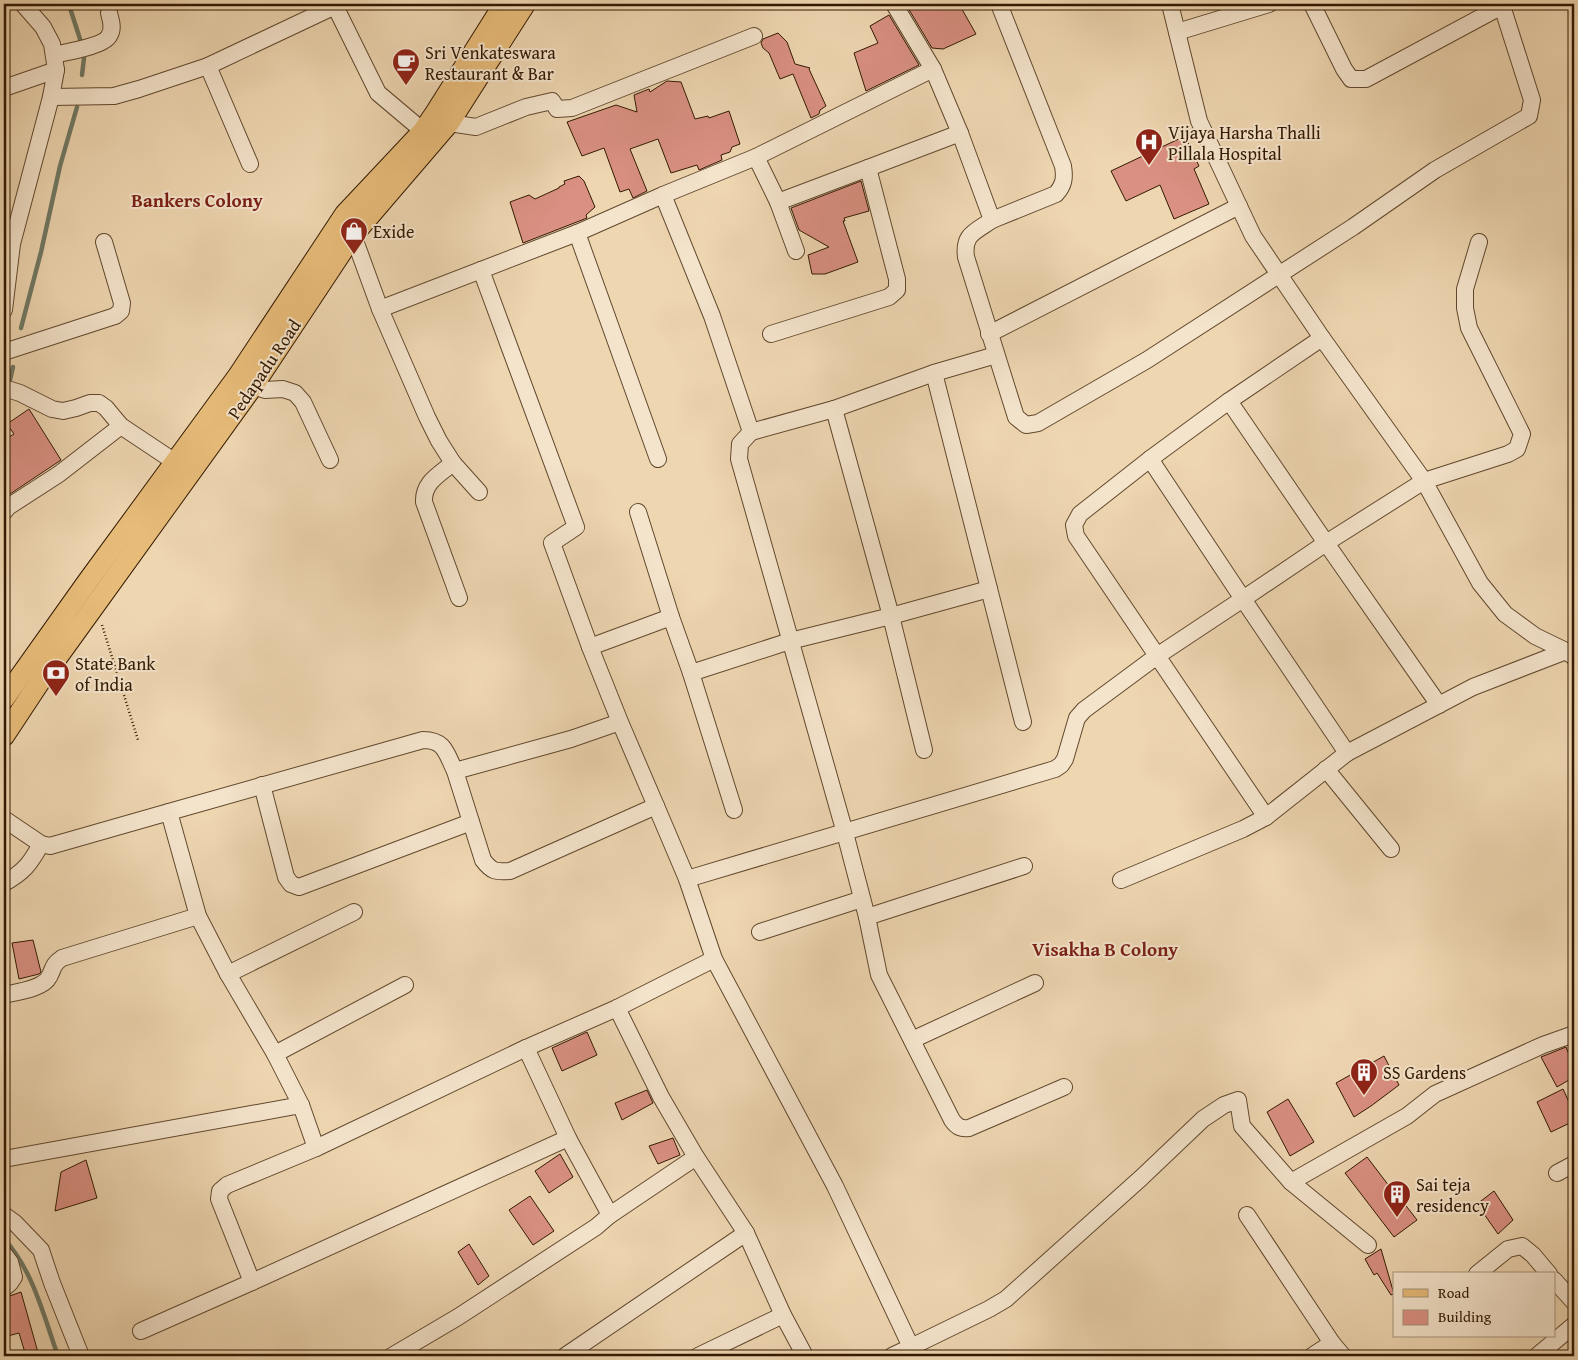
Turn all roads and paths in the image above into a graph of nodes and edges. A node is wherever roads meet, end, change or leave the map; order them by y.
1 (23, 4) edge
2 (504, 4) edge
3 (525, 4) edge
4 (894, 4) edge
5 (998, 4) edge
6 (1170, 4) edge
7 (1269, 4) edge
8 (1312, 4) edge
9 (337, 5) edge
10 (1503, 5) edge
11 (110, 13) dead end
12 (1177, 32) junction
13 (754, 36) dead end
14 (55, 63) junction
15 (208, 66) junction
16 (933, 70) junction
17 (4, 88) edge
18 (51, 97) junction
19 (449, 123) junction
20 (423, 131) junction
21 (960, 133) junction
22 (756, 157) junction
23 (250, 164) dead end
24 (868, 168) junction
25 (663, 195) junction
26 (778, 202) junction
27 (1239, 206) junction
28 (992, 220) junction
29 (577, 233) junction
30 (353, 235) junction
31 (104, 242) dead end
32 (1478, 242) dead end
33 (8, 245) edge
34 (796, 251) dead end
35 (481, 270) junction
36 (1278, 275) junction
37 (380, 309) junction
38 (4, 310) edge
39 (771, 334) dead end
40 (989, 334) junction
41 (1322, 338) junction
42 (4, 352) edge
43 (996, 355) junction
44 (934, 373) junction
45 (253, 386) junction
46 (4, 388) edge
47 (1229, 401) junction
48 (834, 408) junction
49 (121, 426) junction
50 (751, 432) junction
51 (658, 459) dead end
52 (1150, 459) junction
53 (330, 460) dead end
54 (175, 462) junction
55 (453, 463) junction
56 (1424, 481) junction
57 (479, 492) dead end
58 (4, 512) edge
59 (638, 512) dead end
60 (1326, 543) junction
61 (989, 589) junction
62 (459, 598) dead end
63 (1243, 600) junction
64 (891, 616) junction
65 (671, 617) junction
66 (100, 618) dead end
67 (790, 641) junction
68 (590, 647) junction
69 (1570, 654) edge
70 (1157, 656) junction
71 (691, 673) junction
72 (6, 691) edge
73 (1439, 704) junction
74 (620, 722) junction
75 (1023, 722) dead end
76 (4, 736) edge
77 (138, 740) dead end
78 (924, 750) dead end
79 (1347, 753) junction
80 (1326, 769) junction
81 (455, 771) junction
82 (262, 785) junction
83 (656, 806) junction
84 (734, 810) dead end
85 (170, 812) junction
86 (1266, 817) junction
87 (4, 819) edge
88 (471, 822) junction
89 (845, 832) junction
90 (41, 844) junction
91 (1390, 849) dead end
92 (1024, 866) dead end
93 (687, 879) junction
94 (1121, 880) dead end
95 (4, 883) edge
96 (862, 899) junction
97 (354, 912) dead end
98 (198, 916) junction
99 (867, 917) junction
100 (760, 932) dead end
101 (714, 959) junction
102 (228, 974) junction
103 (1035, 983) dead end
104 (405, 985) dead end
105 (4, 995) edge
106 (617, 1008) junction
107 (1574, 1036) edge
108 (912, 1040) junction
109 (526, 1048) junction
110 (275, 1054) junction
111 (1064, 1087) dead end
112 (302, 1105) junction
113 (568, 1138) junction
114 (316, 1148) junction
115 (696, 1157) junction
116 (4, 1159) edge
117 (1574, 1164) edge
118 (1557, 1173) dead end
119 (1291, 1182) junction
120 (4, 1215) edge
121 (610, 1215) junction
122 (1248, 1215) dead end
123 (746, 1232) junction
124 (1368, 1245) dead end
125 (4, 1254) edge
126 (1479, 1272) edge
127 (1547, 1272) edge
128 (252, 1282) junction
129 (1556, 1282) edge
130 (4, 1288) edge
131 (1574, 1302) edge
132 (783, 1314) junction
133 (1574, 1325) edge
134 (141, 1331) dead end
135 (1332, 1343) junction
136 (911, 1347) junction
137 (81, 1356) edge
138 (392, 1356) edge
139 (565, 1356) edge
140 (698, 1356) edge
141 (805, 1356) edge
142 (892, 1356) edge
143 (1312, 1356) edge
144 (1343, 1356) edge
145 (1537, 1356) edge

1 - 14 street
2 - 20 main road, Pedapadu Road
3 - 19 main road, Pedapadu Road
4 - 16 street
5 - 28 street
6 - 12 street
7 - 12 street
8 - 10 street
9 - 15 street
9 - 20 street
10 - 36 street
11 - 14 street
12 - 27 street
13 - 19 street
14 - 17 street
14 - 18 street
15 - 18 street
15 - 23 street
16 - 21 street
16 - 22 street
18 - 33 street
19 - 30 main road, Pedapadu Road
20 - 54 main road, Pedapadu Road
21 - 24 street
21 - 28 street
22 - 25 street
22 - 26 street
24 - 26 street
24 - 39 street
25 - 29 street
25 - 50 street
26 - 34 street
27 - 36 street
27 - 40 street
28 - 40 street
29 - 35 street
29 - 51 street
30 - 37 street
30 - 45 main road, Pedapadu Road
31 - 42 street
32 - 56 street
33 - 38 street
35 - 37 street
35 - 68 street
36 - 41 street
36 - 43 street
37 - 55 street
40 - 43 street
41 - 47 street
41 - 56 street
43 - 44 street
44 - 48 street
44 - 61 street
45 - 53 street
45 - 76 main road, Pedapadu Road
46 - 49 street
47 - 52 street
47 - 60 street
48 - 50 street
48 - 64 street
49 - 54 street
49 - 58 street
50 - 67 street
52 - 63 street
52 - 70 street
54 - 72 main road, Pedapadu Road
55 - 57 street
55 - 62 street
56 - 60 street
56 - 69 street
59 - 65 street
60 - 63 street
60 - 73 street
61 - 64 street
61 - 75 street
63 - 70 street
63 - 79 street
64 - 67 street
64 - 78 street
65 - 68 street
65 - 71 street
66 - 77 path
67 - 71 street
67 - 89 street
68 - 74 street
69 - 73 street
70 - 86 street
70 - 89 street
71 - 84 street
73 - 79 street
74 - 81 street
74 - 83 street
79 - 80 street
80 - 86 street
80 - 91 street
81 - 82 street
81 - 88 street
82 - 85 street
82 - 88 street
83 - 88 street
83 - 93 street
85 - 90 street
85 - 98 street
86 - 94 street
87 - 90 street
89 - 93 street
89 - 96 street
90 - 95 street
92 - 99 street
93 - 101 street
96 - 99 street
96 - 100 street
97 - 102 street
98 - 102 street
98 - 105 street
99 - 108 street
101 - 106 street
101 - 136 street
102 - 110 street
103 - 108 street
104 - 110 street
106 - 109 street
106 - 115 street
107 - 119 street
108 - 111 street
109 - 113 street
109 - 114 street
110 - 112 street
112 - 114 street
112 - 116 street
113 - 121 street
113 - 128 street
114 - 128 street
115 - 121 street
115 - 123 street
117 - 118 street
119 - 124 street
119 - 136 street
120 - 137 street
121 - 138 street
122 - 135 street
123 - 132 street
123 - 139 street
125 - 130 street
126 - 127 street
128 - 134 street
129 - 131 street
132 - 140 street
132 - 141 street
133 - 145 street
135 - 143 street
135 - 144 street
136 - 142 street

